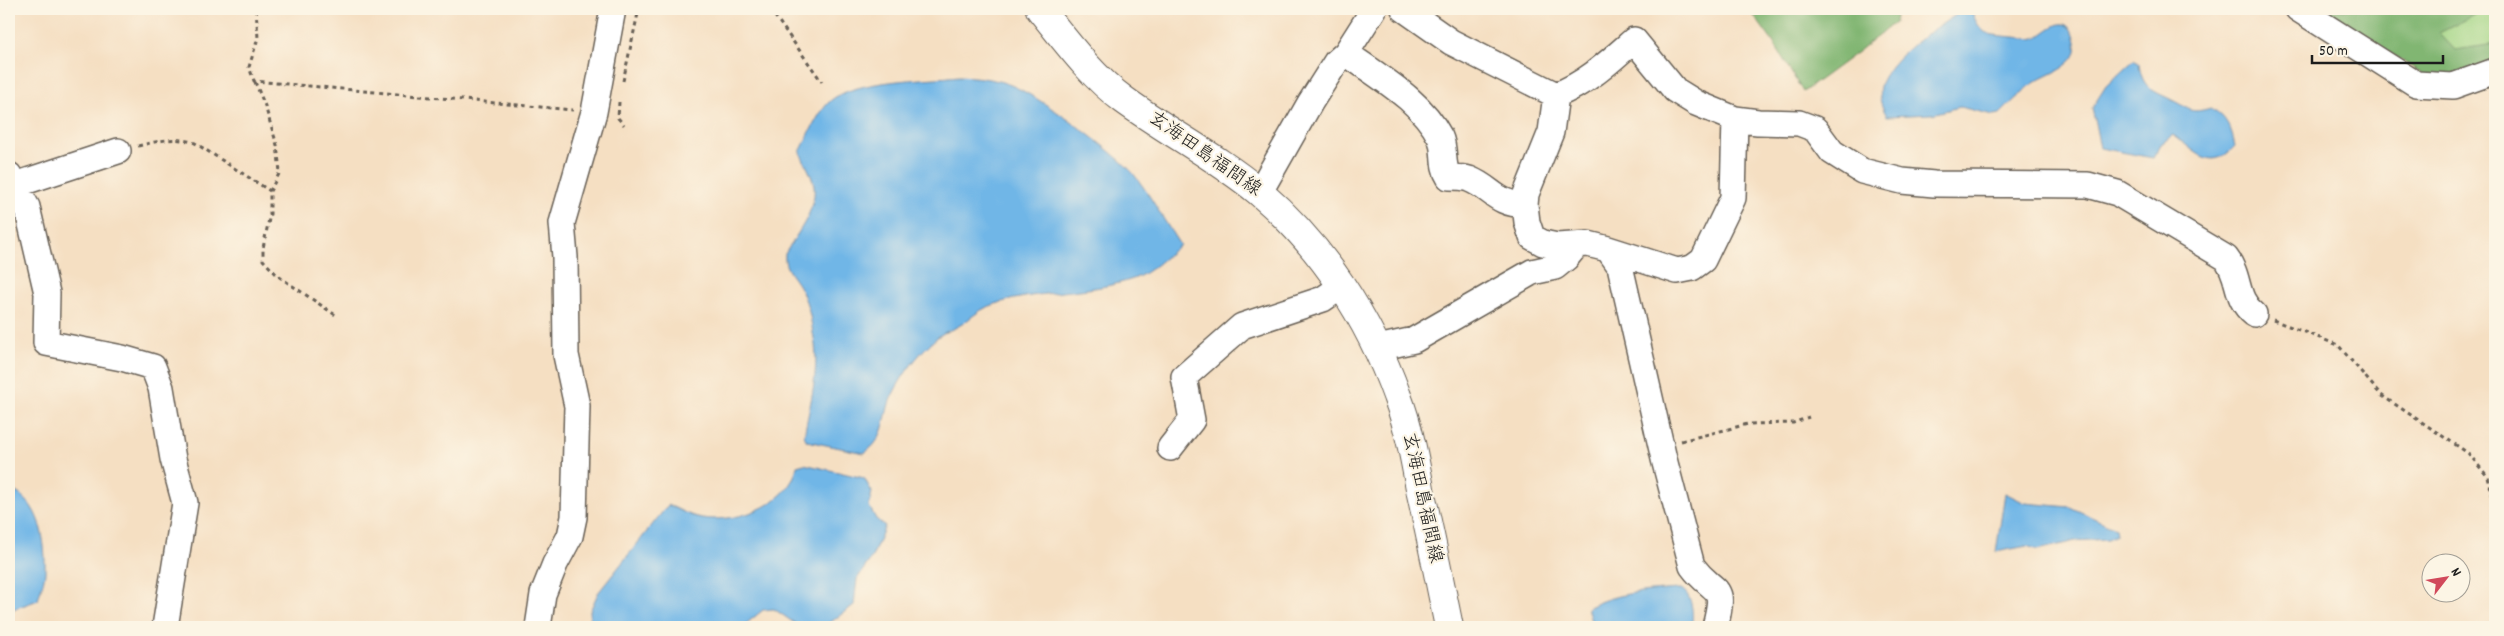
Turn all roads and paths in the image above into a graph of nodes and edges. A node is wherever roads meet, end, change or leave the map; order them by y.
1 (256, 9) edge
2 (612, 9) edge
3 (639, 9) edge
4 (770, 9) edge
5 (1040, 9) edge
6 (1374, 9) edge
7 (1404, 9) edge
8 (2298, 9) edge
9 (1346, 54) junction
10 (2495, 71) edge
11 (254, 81) junction
12 (822, 82) dead end
13 (621, 88) dead end
14 (1556, 95) junction
15 (619, 97) dead end
16 (594, 112) junction
17 (1735, 119) junction
18 (624, 125) dead end
19 (118, 151) joint
20 (12, 180) edge
21 (270, 191) junction
22 (1260, 193) junction
23 (1525, 205) junction
24 (1576, 246) junction
25 (1608, 249) junction
26 (1342, 286) junction
27 (2254, 314) joint
28 (337, 316) dead end
29 (1378, 348) junction
30 (1809, 417) dead end
31 (1661, 446) junction
32 (1170, 448) dead end
33 (2495, 522) edge
34 (165, 627) edge
35 (538, 627) edge
36 (1449, 627) edge
37 (1715, 627) edge

1 - 11 path
2 - 16 street
3 - 13 path
4 - 12 path
5 - 22 main road, 玄海田島福間線
6 - 9 street
7 - 14 street
8 - 10 street
9 - 22 street
9 - 23 street
11 - 16 path
11 - 21 path
14 - 17 street
14 - 23 street
15 - 18 path
16 - 35 street
17 - 25 street
17 - 27 street
19 - 20 street
19 - 21 path
20 - 34 street
21 - 28 path
22 - 26 main road, 玄海田島福間線
23 - 24 street
24 - 25 street
24 - 29 street
25 - 31 street
26 - 29 main road, 玄海田島福間線
26 - 32 street
27 - 33 path
29 - 36 main road, 玄海田島福間線
30 - 31 path
31 - 37 street

